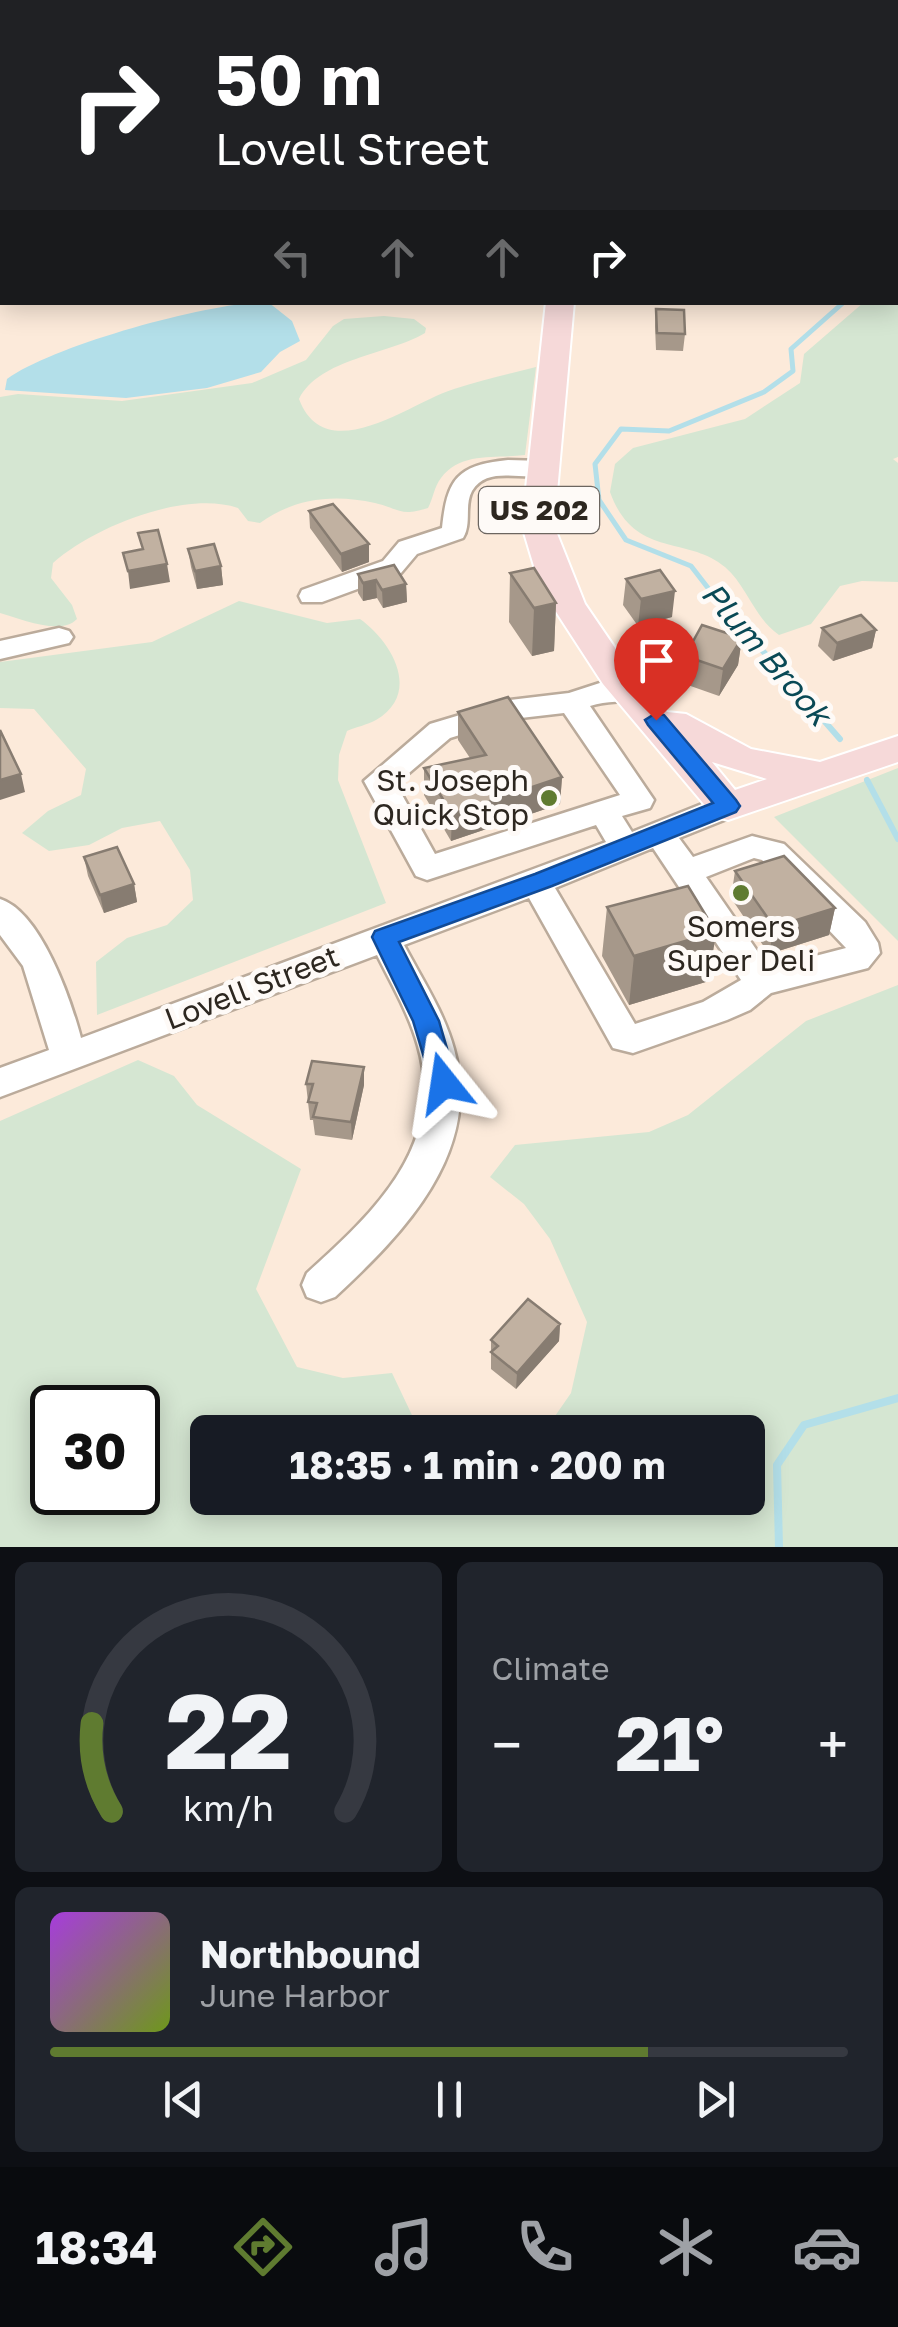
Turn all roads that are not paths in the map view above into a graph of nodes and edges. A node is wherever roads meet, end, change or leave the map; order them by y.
1 (560, 305) edge
2 (543, 468) junction
3 (312, 596) dead end
4 (59, 637) dead end
5 (0, 650) edge
6 (631, 691) junction
7 (572, 702) junction
8 (898, 749) edge
9 (833, 772) junction
10 (728, 806) junction
11 (604, 812) junction
12 (659, 833) junction
13 (625, 848) junction
14 (686, 872) junction
15 (536, 882) junction
16 (0, 912) edge
17 (384, 937) junction
18 (761, 983) junction
19 (68, 1058) junction
20 (0, 1084) edge
21 (322, 1286) dead end

1 - 2 main road, US 202
2 - 3 street
2 - 6 main road, US 202
4 - 5 street
6 - 7 street
6 - 9 main road, US 202
6 - 10 main road, US 202
7 - 11 street
7 - 11 street
8 - 9 main road, Lovell Street / US 202
9 - 10 main road, Lovell Street / US 202
10 - 12 street, Lovell Street
11 - 13 street
12 - 13 street, Lovell Street
12 - 14 street
13 - 15 street, Lovell Street
14 - 18 street
14 - 18 street
15 - 17 street, Lovell Street
15 - 18 street
16 - 19 street
17 - 19 street, Lovell Street
17 - 21 street
19 - 20 street, Lovell Street

